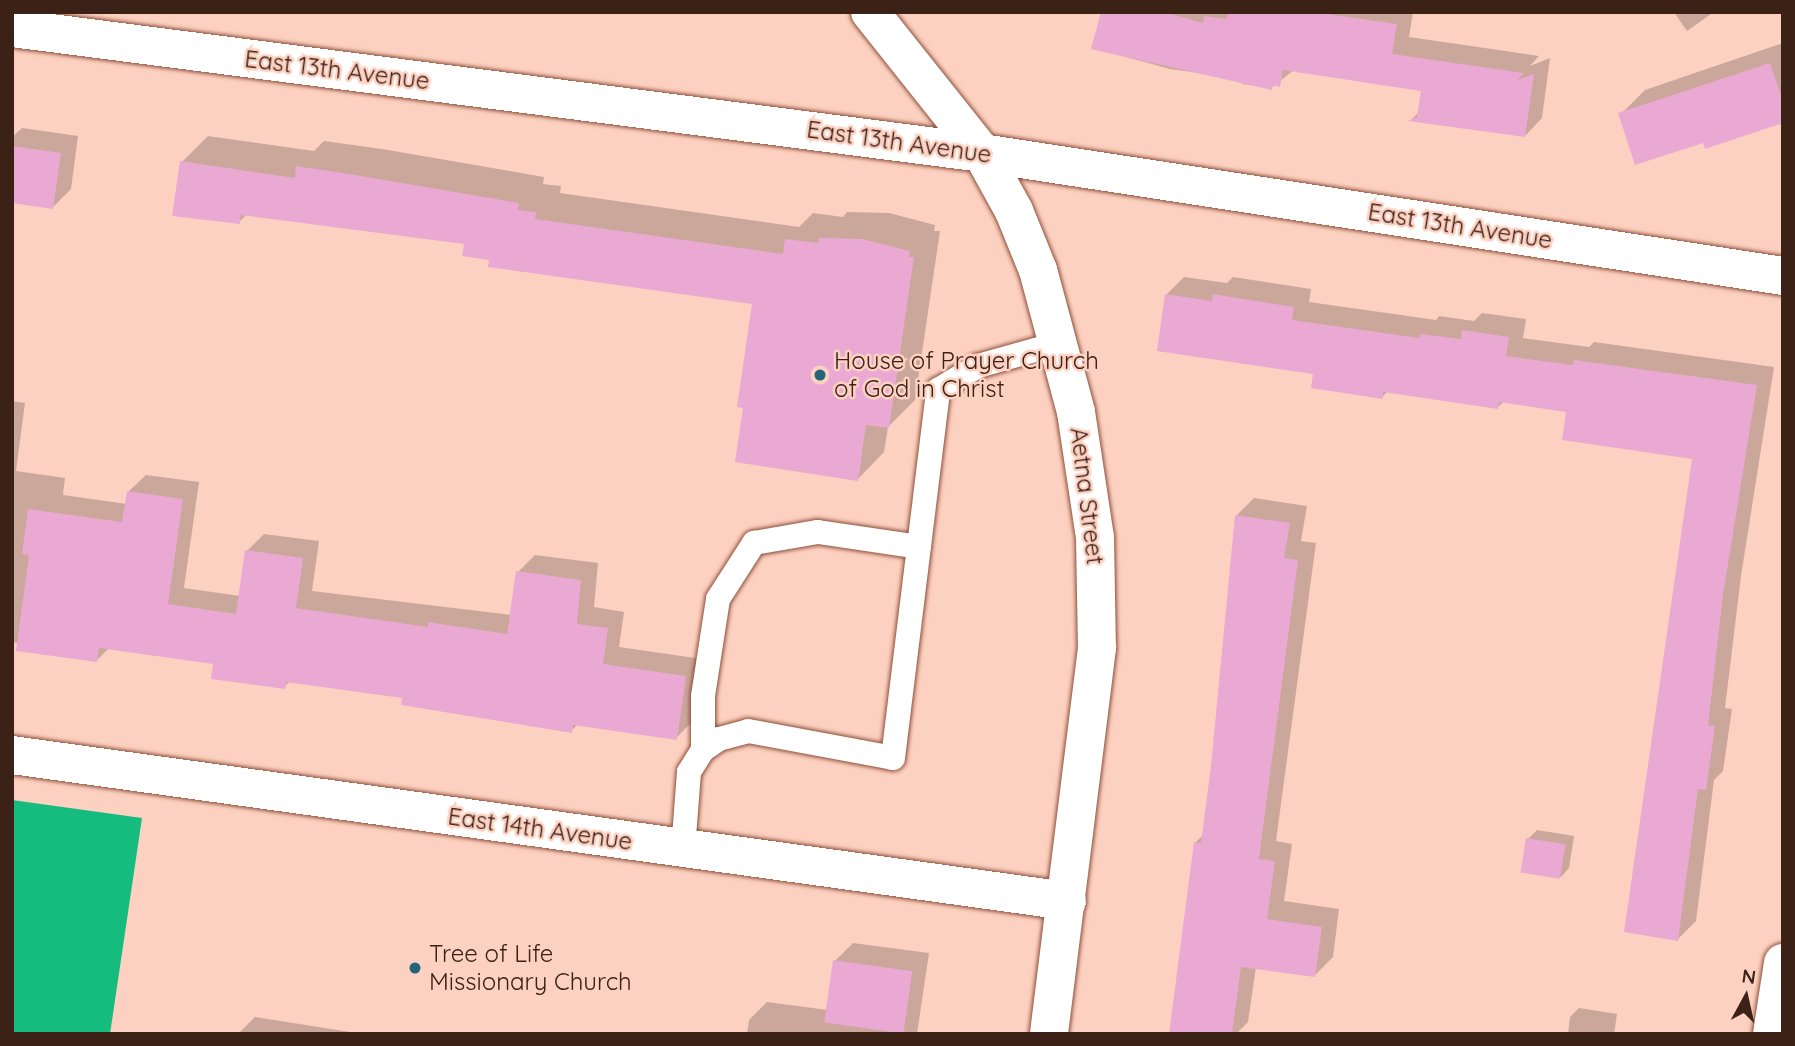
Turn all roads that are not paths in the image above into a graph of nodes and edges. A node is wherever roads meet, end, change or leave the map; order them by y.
1 (870, 12) edge
2 (12, 28) edge
3 (982, 153) junction
4 (1783, 276) edge
5 (1060, 343) junction
6 (919, 547) junction
7 (703, 750) junction
8 (12, 755) edge
9 (683, 850) junction
10 (1068, 901) junction
11 (1783, 963) edge
12 (1049, 1034) edge
13 (1772, 1034) edge

1 - 3 street, Aetna Street
2 - 3 street, East 13th Avenue
3 - 4 street, East 13th Avenue
3 - 5 street, Aetna Street
5 - 6 lane
5 - 10 street, Aetna Street
6 - 7 lane
6 - 7 lane
7 - 9 lane
8 - 9 street, East 14th Avenue
9 - 10 street, East 14th Avenue
10 - 12 street, Aetna Street
11 - 13 street

